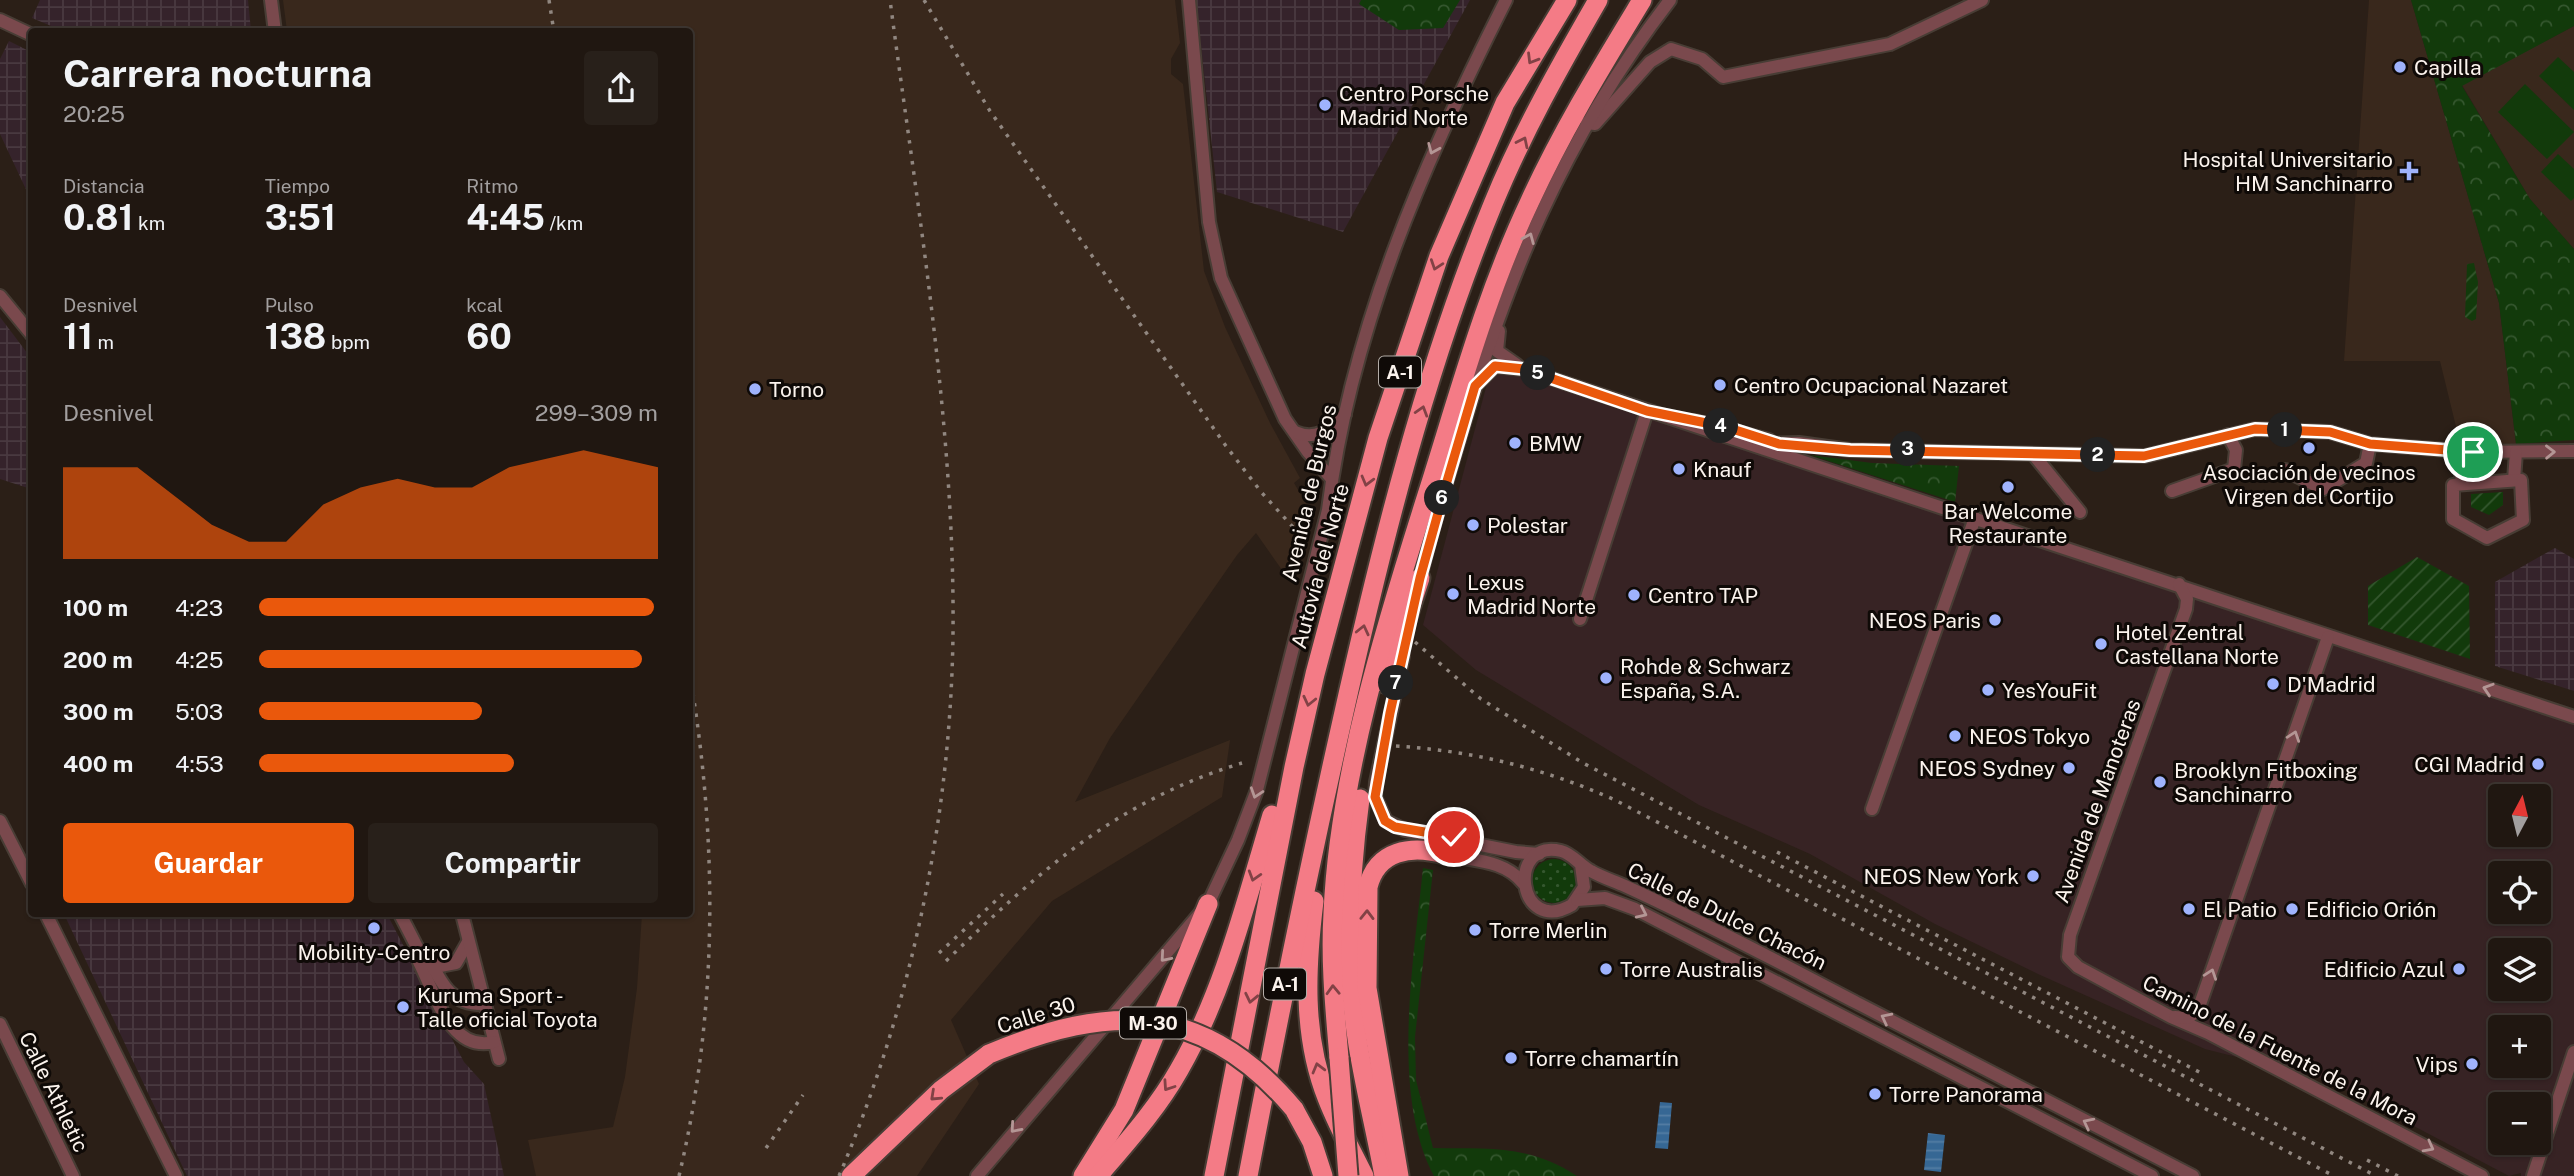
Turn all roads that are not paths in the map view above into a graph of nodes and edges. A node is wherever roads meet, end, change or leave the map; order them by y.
1 (271, 0) edge
2 (1189, 0) edge
3 (1506, 0) edge
4 (1567, 0) edge
5 (1598, 0) edge
6 (1642, 0) edge
7 (1656, 0) edge
8 (1670, 0) edge
9 (1982, 0) edge
10 (0, 20) edge
11 (274, 28) edge
12 (28, 33) edge
13 (1580, 119) junction
14 (0, 296) edge
15 (1503, 301) junction
16 (28, 330) edge
17 (1524, 369) junction
18 (1475, 386) junction
19 (1347, 411) junction
20 (1647, 411) junction
21 (1295, 432) junction
22 (1707, 432) junction
23 (2228, 435) junction
24 (1779, 444) junction
25 (2370, 444) junction
26 (2459, 451) junction
27 (2574, 451) edge
28 (2515, 452) junction
29 (2034, 453) junction
30 (1816, 467) junction
31 (2285, 470) dead end
32 (1332, 479) junction
33 (2514, 480) junction
34 (2462, 484) junction
35 (1429, 489) junction
36 (2172, 491) dead end
37 (2080, 512) dead end
38 (1975, 518) junction
39 (1420, 578) junction
40 (2179, 584) junction
41 (2207, 594) junction
42 (2186, 609) junction
43 (1580, 619) dead end
44 (2328, 637) junction
45 (1385, 683) junction
46 (2574, 717) edge
47 (1294, 766) junction
48 (1326, 793) junction
49 (1872, 808) dead end
50 (0, 821) edge
51 (1444, 854) joint
52 (1539, 854) junction
53 (1581, 865) junction
54 (28, 876) edge
55 (1523, 883) junction
56 (1577, 900) junction
57 (1208, 904) junction
58 (47, 917) edge
59 (402, 917) edge
60 (463, 917) edge
61 (1725, 933) junction
62 (468, 942) junction
63 (1717, 950) junction
64 (419, 951) junction
65 (2066, 953) joint
66 (430, 961) junction
67 (1856, 1003) junction
68 (484, 1004) junction
69 (2171, 1017) junction
70 (1849, 1019) junction
71 (0, 1024) edge
72 (494, 1042) junction
73 (2574, 1052) edge
74 (499, 1059) dead end
75 (1986, 1070) junction
76 (1979, 1086) junction
77 (1373, 1118) junction
78 (2120, 1139) junction
79 (2113, 1156) junction
80 (72, 1176) edge
81 (176, 1176) edge
82 (851, 1176) edge
83 (977, 1176) edge
84 (1083, 1176) edge
85 (1098, 1176) edge
86 (1214, 1176) edge
87 (1248, 1176) edge
88 (1323, 1176) edge
89 (1348, 1176) edge
90 (1364, 1176) edge
91 (1384, 1176) edge
92 (1391, 1176) edge
93 (1399, 1176) edge
94 (2152, 1176) edge
95 (2193, 1176) edge
96 (2482, 1176) edge
97 (2533, 1176) edge

1 - 11 street
2 - 21 street
3 -> 19 street, Avenida de Burgos
4 -> 47 highway, Autovía del Norte / A-1
48 -> 5 highway, A-1
6 - 13 highway
7 - 13 highway
8 - 13 street
9 - 13 street
10 - 12 street
15 -> 13 street
13 - 35 highway
14 - 16 street
15 - 17 street
15 - 18 street
17 - 18 street
17 - 20 street
18 - 39 street
19 - 21 street
19 - 32 street, Avenida de Burgos
20 - 22 street
20 - 24 street
20 - 43 street
21 - 32 street
22 - 24 street
22 - 30 street
23 - 25 street
23 - 29 street
23 - 36 street
24 - 29 street
24 - 30 street
25 - 26 street
25 - 31 street
26 - 28 street
26 - 34 street
28 -> 27 street
28 - 33 street
29 - 37 street
30 - 38 street
32 -> 57 street, Avenida de Burgos
33 - 34 street
33 - 34 street
35 - 45 highway
89 -> 35 highway, bridge
38 - 40 street
38 - 49 street
39 - 45 highway
39 - 52 street
40 - 41 street
40 - 42 street
41 - 42 street
41 - 44 street
42 - 65 street, Avenida de Manoteras
46 -> 44 street
69 -> 44 street
45 - 77 highway
47 -> 85 highway
47 -> 86 highway, Autovía del Norte / A-1
48 - 87 highway, A-1
90 -> 48 highway
50 - 54 street
51 - 55 street
93 -> 51 highway
52 - 53 street
52 - 55 street
53 - 56 street
53 - 61 street, Calle de Dulce Chacón
55 - 56 street
56 -> 63 street, Calle de Dulce Chacón
57 -> 83 street, Avenida de Burgos
57 - 84 highway
58 - 81 street
59 - 64 street
60 - 62 street
61 - 63 street
61 - 67 street, Calle de Dulce Chacón
62 - 66 street
62 - 68 street
63 - 70 street, Calle de Dulce Chacón
64 - 66 street
64 - 72 street
65 - 69 street, Camino de la Fuente de la Mora
66 - 68 street
67 - 70 street
75 -> 67 street, Calle de Dulce Chacón
68 - 72 street
69 -> 96 street, Camino de la Fuente de la Mora
70 - 76 street, Calle de Dulce Chacón
71 - 80 street, Calle Athletic
72 - 74 street
73 - 97 street
75 - 76 street
78 -> 75 street, Calle de Dulce Chacón
76 - 79 street, Calle de Dulce Chacón
77 - 91 highway
77 - 92 highway
78 - 79 street
78 - 95 street, Calle de Dulce Chacón
79 - 94 street, Calle de Dulce Chacón
88 -> 82 highway, Calle 30 / M-30, bridge

